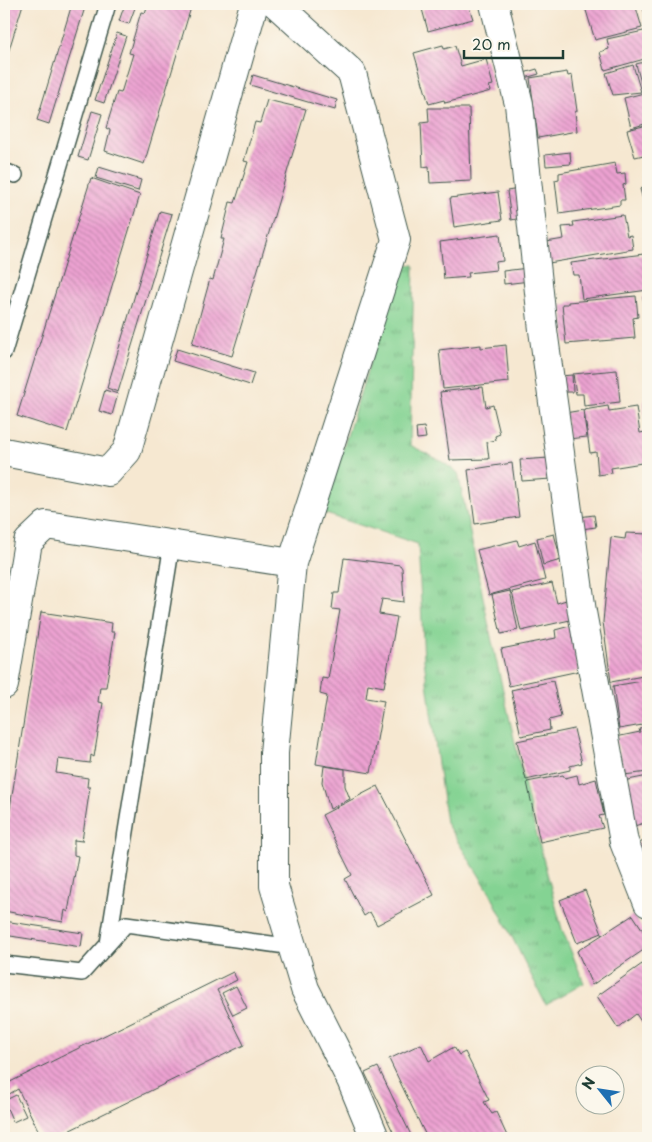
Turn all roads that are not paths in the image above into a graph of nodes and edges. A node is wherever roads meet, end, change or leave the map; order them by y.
1 (108, 4) edge
2 (254, 4) edge
3 (276, 4) edge
4 (494, 4) edge
5 (4, 352) edge
6 (4, 452) edge
7 (172, 544) junction
8 (292, 563) junction
9 (4, 685) edge
10 (648, 903) edge
11 (108, 944) junction
12 (293, 947) junction
13 (4, 964) edge
14 (375, 1138) edge

1 - 5 lane
2 - 6 street
3 - 8 street
4 - 10 street
7 - 8 street
7 - 9 street
7 - 11 lane
8 - 12 street
11 - 12 lane
11 - 13 lane
12 - 14 street

